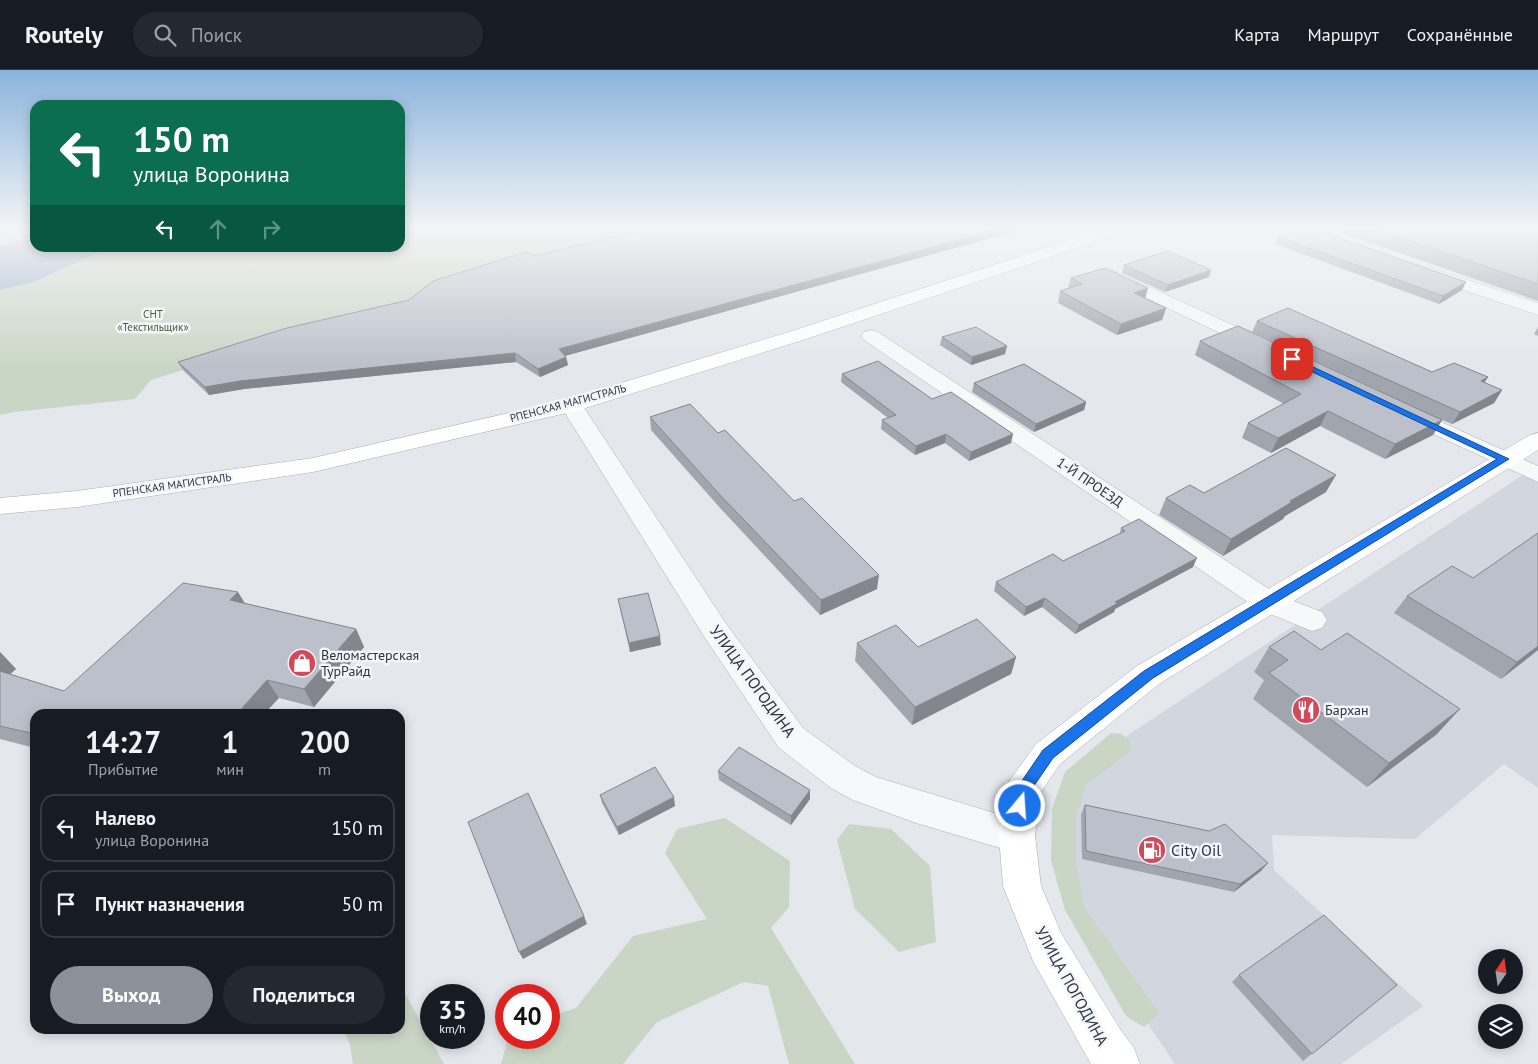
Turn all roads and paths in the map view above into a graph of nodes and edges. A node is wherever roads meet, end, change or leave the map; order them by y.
1 (979, 275) edge
2 (1112, 275) edge
3 (1439, 275) edge
4 (1538, 309) edge
5 (871, 336) dead end
6 (1278, 353) edge
7 (1385, 403) edge
8 (571, 405) junction
9 (1538, 440) edge
10 (1504, 459) junction
11 (1538, 475) edge
12 (0, 506) edge
13 (1268, 602) junction
14 (1312, 620) dead end
15 (1017, 836) junction
16 (1118, 1064) edge

1 - 8 main road, РПЕНСКАЯ МАГИСТРАЛЬ
2 - 6 street
3 - 4 street
5 - 13 street, 1-Й ПРОЕЗД
7 - 10 street
8 - 12 main road, РПЕНСКАЯ МАГИСТРАЛЬ
8 - 15 street, УЛИЦА ПОГОДИНА
9 - 10 main road
10 - 11 street
10 - 13 main road
13 - 14 street, 1-Й ПРОЕЗД
13 - 15 main road
15 - 16 main road, УЛИЦА ПОГОДИНА

